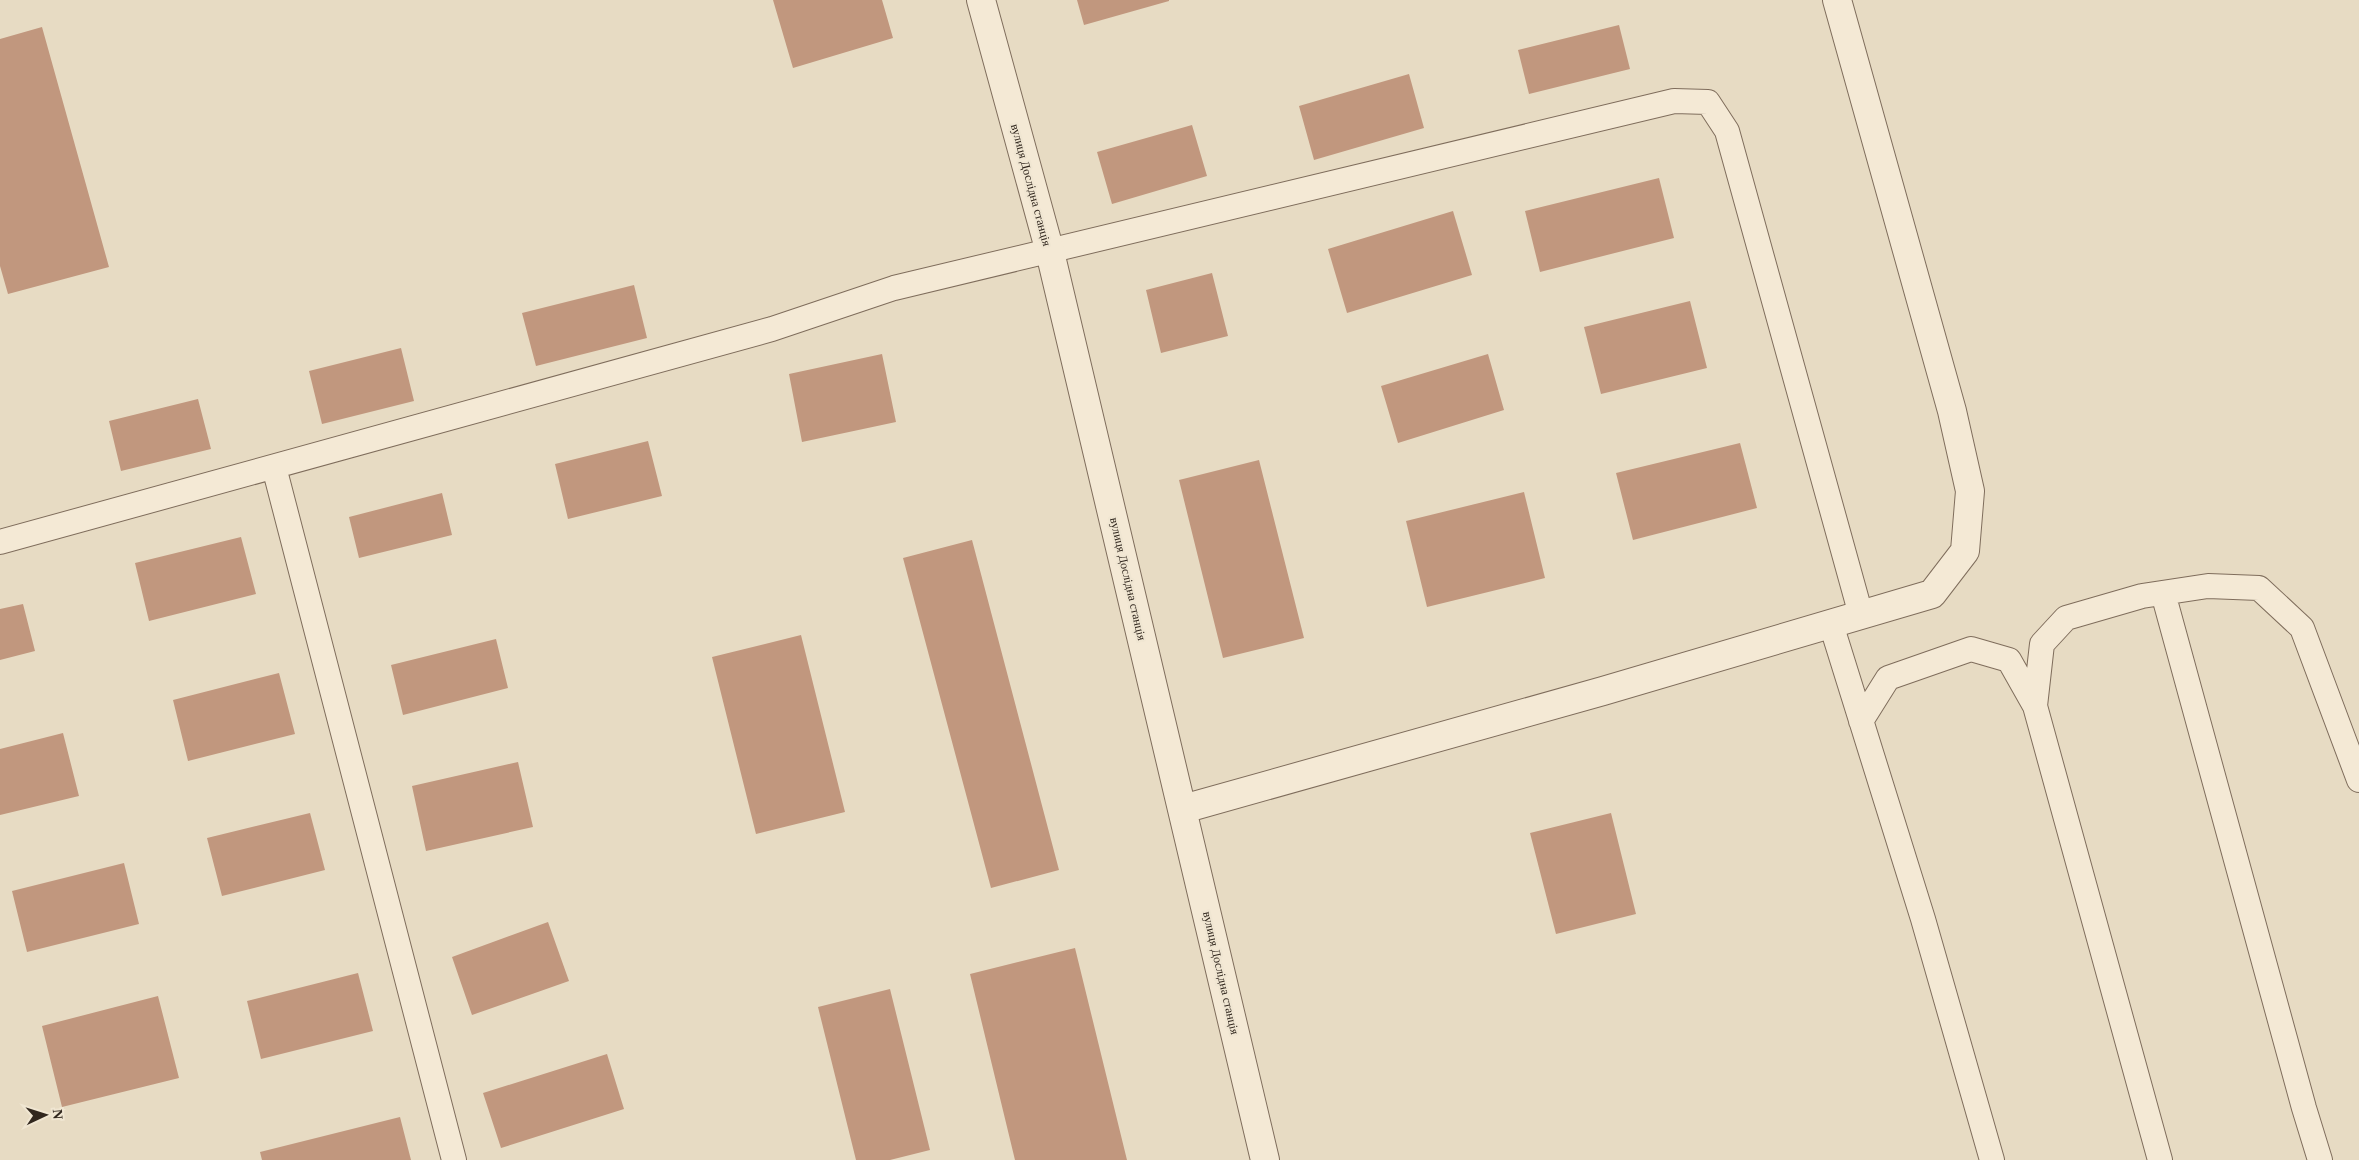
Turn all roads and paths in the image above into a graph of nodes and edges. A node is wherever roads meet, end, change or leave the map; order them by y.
1 (981, 0) edge
2 (1837, 0) edge
3 (1050, 252) junction
4 (274, 468) junction
5 (0, 542) edge
6 (2163, 593) junction
7 (1861, 616) junction
8 (1831, 624) junction
9 (2035, 706) junction
10 (1861, 721) junction
11 (2359, 780) edge
12 (1183, 809) junction
13 (454, 1160) edge
14 (1265, 1160) edge
15 (1992, 1160) edge
16 (2160, 1160) edge
17 (2320, 1160) edge

1 - 3 street, вулиця Дослідна станція
2 - 7 street
3 - 4 lane
3 - 7 lane
3 - 12 street, вулиця Дослідна станція
4 - 5 lane
4 - 13 lane
6 - 9 lane
6 - 11 lane
6 - 17 lane
7 - 8 street
8 - 10 lane
8 - 12 street
9 - 10 lane
9 - 16 lane
10 - 15 lane
12 - 14 street, вулиця Дослідна станція

